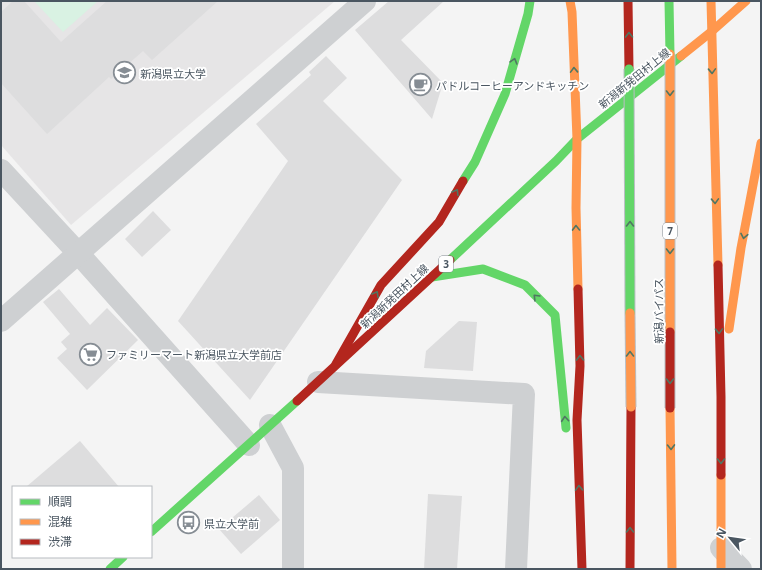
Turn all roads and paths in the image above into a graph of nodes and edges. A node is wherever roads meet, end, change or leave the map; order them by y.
1 (365, 1) edge
2 (530, 1) edge
3 (570, 1) edge
4 (628, 1) edge
5 (669, 1) edge
6 (711, 1) edge
7 (746, 1) edge
8 (711, 32) junction
9 (577, 139) junction
10 (761, 143) edge
11 (1, 170) edge
12 (78, 253) junction
13 (432, 277) junction
14 (1, 321) edge
15 (336, 364) junction
16 (318, 382) junction
17 (721, 384) junction
18 (270, 425) junction
19 (566, 434) dead end
20 (250, 445) junction
21 (570, 474) dead end
22 (152, 531) edge
23 (122, 558) edge
24 (721, 558) edge
25 (110, 569) edge
26 (293, 569) edge
27 (516, 569) edge
28 (578, 569) edge
29 (582, 569) edge
30 (630, 569) edge
31 (672, 569) edge
32 (741, 569) edge

1 - 12 street
15 -> 2 main road
9 -> 3 main road
30 -> 4 main road, bridge
5 -> 31 main road, 新潟バイパス / 7, bridge
6 - 8 main road
7 - 8 main road, 新潟新発田村上線 / 3
8 - 9 main road, 新潟新発田村上線 / 3
8 -> 17 main road
9 - 13 main road, 新潟新発田村上線 / 3
29 -> 9 main road
10 -> 17 main road
11 - 12 street
12 - 14 street
12 - 20 street
13 - 15 main road, 新潟新発田村上線 / 3
19 -> 13 main road
15 - 16 main road, 新潟新発田村上線 / 3
16 - 18 main road, 新潟新発田村上線 / 3
16 - 27 street
17 -> 24 main road
18 - 20 main road, 新潟新発田村上線 / 3
18 - 26 street
20 - 22 main road, 新潟新発田村上線 / 3
21 - 28 main road
23 - 25 main road
24 - 32 street

